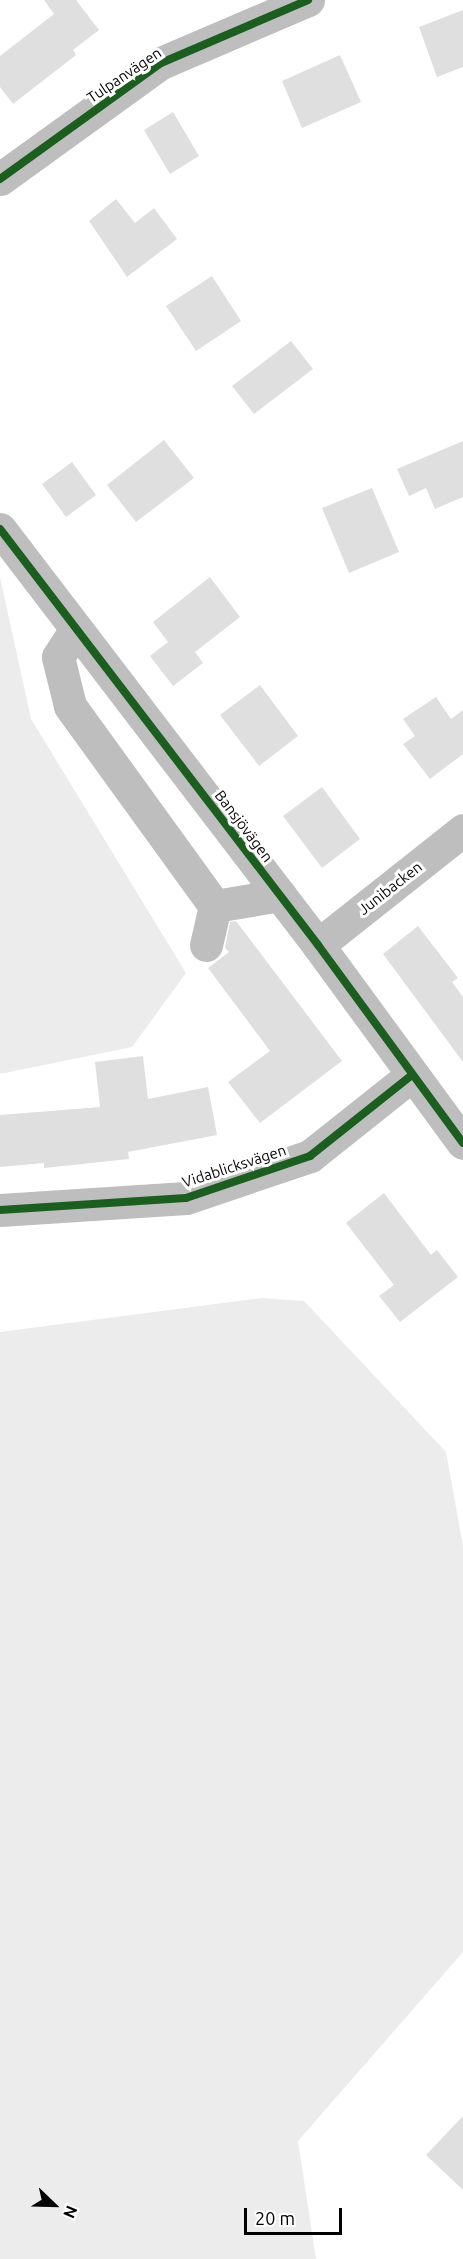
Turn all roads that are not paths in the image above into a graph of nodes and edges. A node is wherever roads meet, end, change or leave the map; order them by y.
1 (308, 0) edge
2 (0, 179) edge
3 (0, 529) edge
4 (76, 629) junction
5 (463, 830) edge
6 (280, 895) junction
7 (215, 906) junction
8 (206, 945) dead end
9 (318, 945) junction
10 (412, 1075) junction
11 (463, 1143) edge
12 (0, 1210) edge

1 - 2 street, Tulpanvägen
3 - 4 street, Bansjövägen
4 - 6 street, Bansjövägen
4 - 7 street
5 - 9 street, Junibacken
6 - 7 street
6 - 9 street, Bansjövägen
7 - 8 street
9 - 10 street, Bansjövägen
10 - 11 street, Bansjövägen
10 - 12 street, Vidablicksvägen

